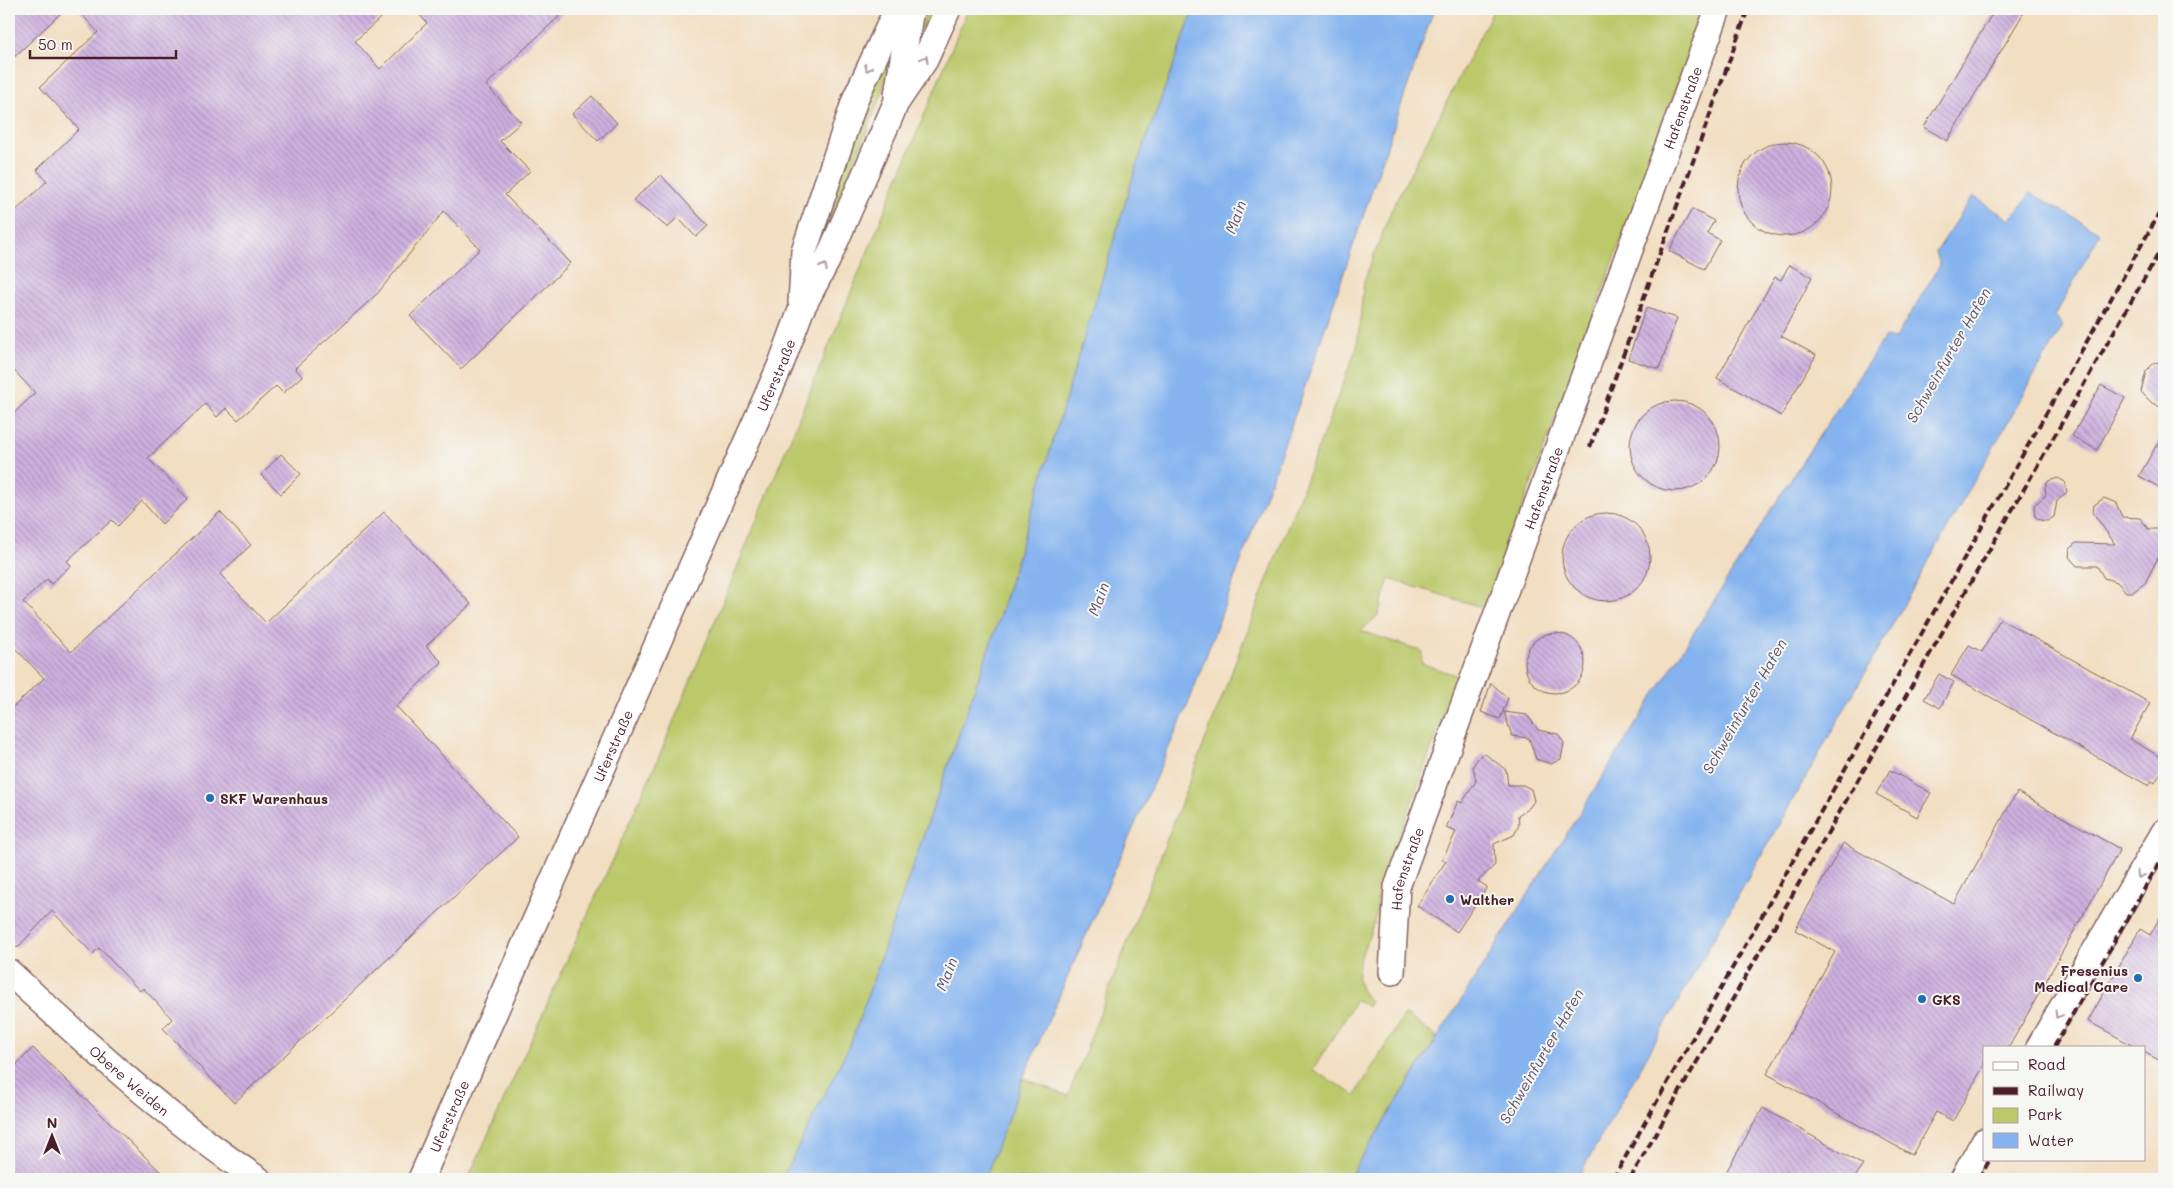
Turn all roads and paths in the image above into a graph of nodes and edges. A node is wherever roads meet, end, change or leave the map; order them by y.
1 (897, 9) edge
2 (911, 9) edge
3 (948, 9) edge
4 (1718, 9) edge
5 (896, 103) junction
6 (801, 310) junction
7 (2164, 832) edge
8 (9, 972) edge
9 (1392, 972) dead end
10 (2040, 1046) edge
11 (1983, 1143) edge
12 (258, 1179) edge
13 (421, 1179) edge
14 (1963, 1179) edge

1 -> 6 street, Uferstraße
2 - 5 street, Uferstraße
5 -> 3 street, Uferstraße
4 - 9 street, Hafenstraße
6 -> 5 street, Uferstraße
6 - 13 street, Uferstraße
7 -> 10 street
8 - 12 street, Obere Weiden
11 - 14 street

